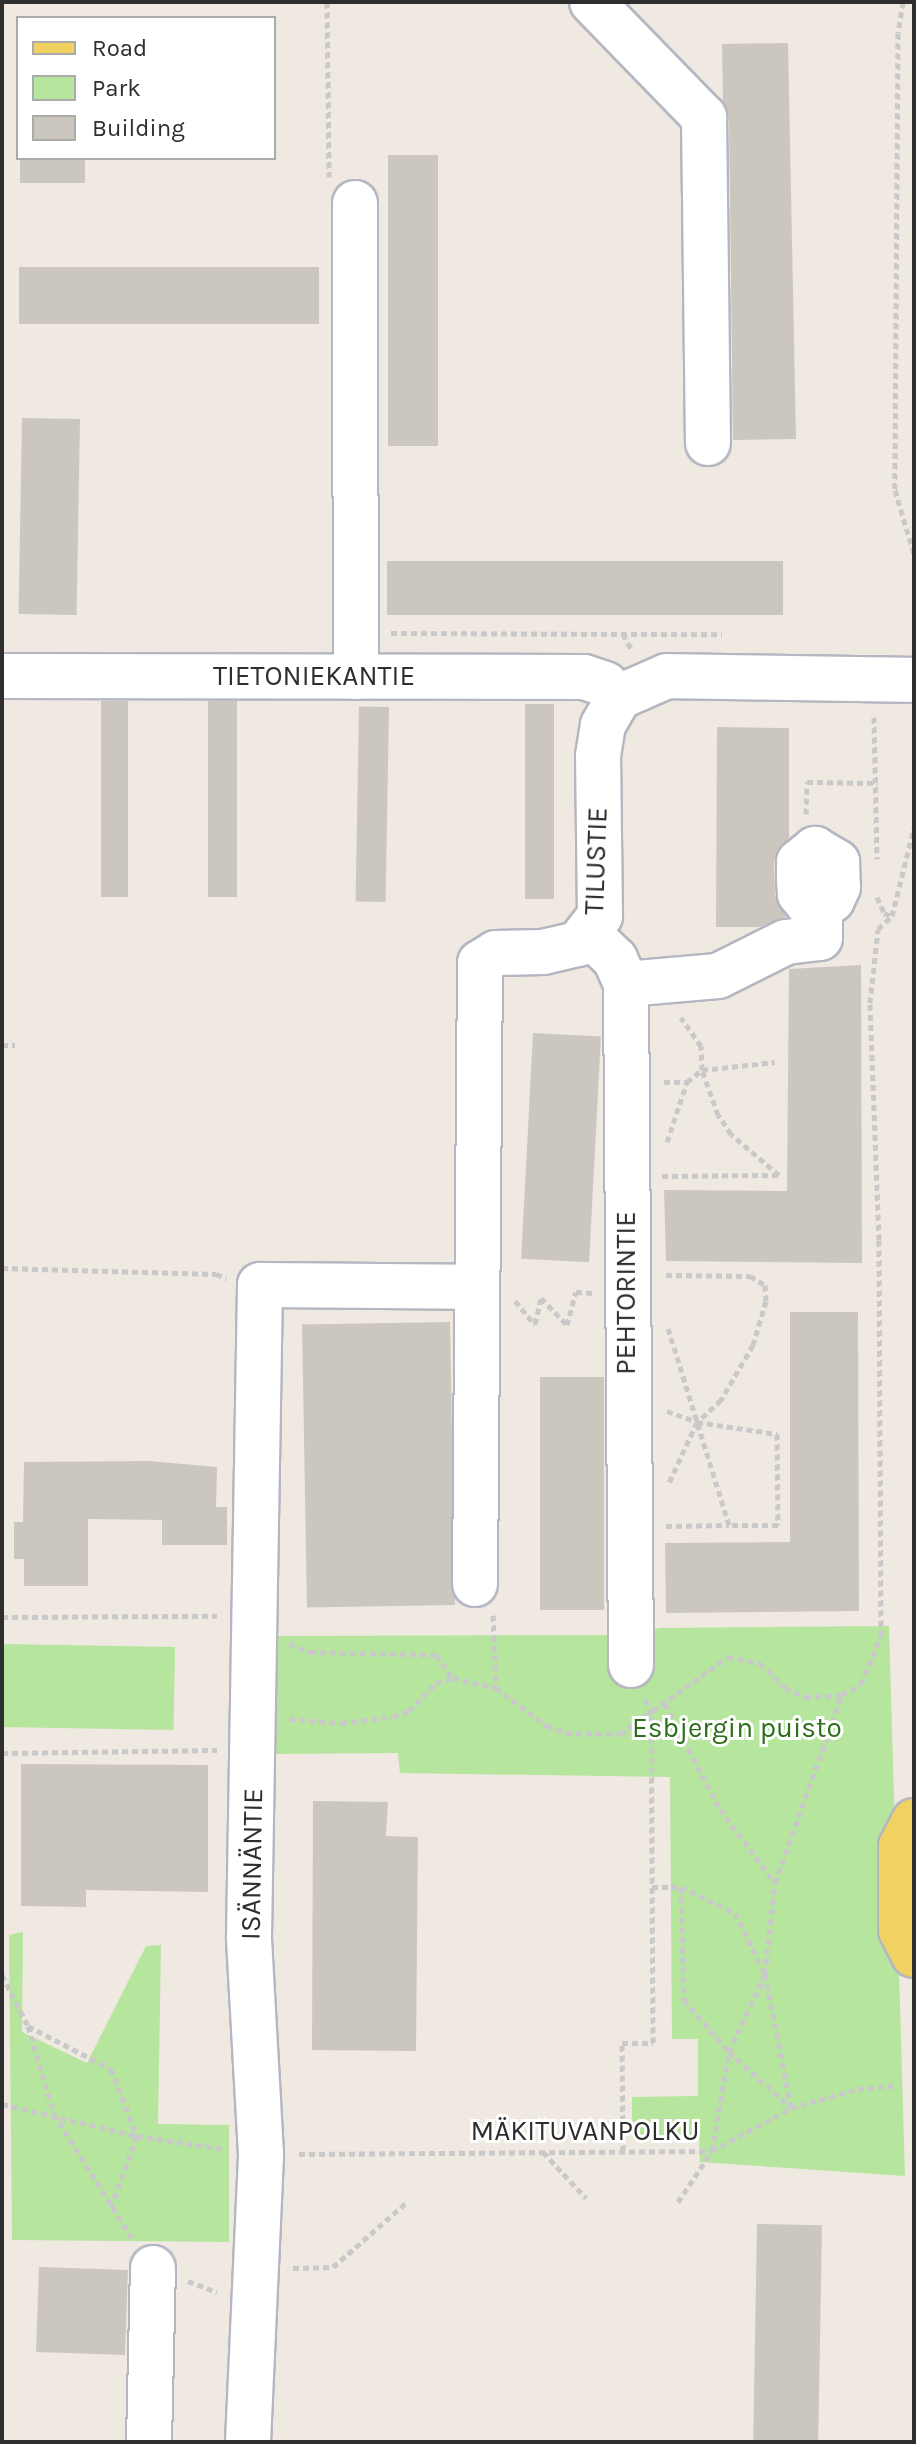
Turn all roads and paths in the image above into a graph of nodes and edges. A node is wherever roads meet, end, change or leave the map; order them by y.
1 (592, 2) edge
2 (903, 2) edge
3 (355, 203) dead end
4 (708, 443) dead end
5 (914, 554) edge
6 (356, 632) junction
7 (722, 634) dead end
8 (2, 676) edge
9 (356, 677) junction
10 (914, 680) edge
11 (619, 697) junction
12 (865, 708) dead end
13 (878, 783) junction
14 (914, 828) edge
15 (806, 853) joint
16 (877, 871) dead end
17 (877, 886) dead end
18 (892, 916) junction
19 (590, 935) junction
20 (642, 984) junction
21 (2, 1045) edge
22 (15, 1045) dead end
23 (775, 1062) dead end
24 (702, 1070) junction
25 (663, 1154) dead end
26 (658, 1165) dead end
27 (2, 1268) edge
28 (625, 1275) junction
29 (490, 1289) junction
30 (260, 1290) junction
31 (576, 1292) dead end
32 (665, 1318) dead end
33 (697, 1422) junction
34 (667, 1487) dead end
35 (729, 1525) junction
36 (628, 1526) junction
37 (475, 1584) joint
38 (2, 1617) edge
39 (257, 1623) junction
40 (631, 1665) dead end
41 (453, 1678) junction
42 (496, 1688) junction
43 (842, 1695) junction
44 (664, 1704) junction
45 (651, 1714) junction
46 (254, 1741) junction
47 (2, 1753) edge
48 (914, 1821) edge
49 (775, 1883) junction
50 (652, 1887) junction
51 (681, 1887) junction
52 (914, 1955) edge
53 (765, 1974) junction
54 (2, 1975) edge
55 (28, 2026) junction
56 (729, 2052) junction
57 (896, 2086) dead end
58 (2, 2104) edge
59 (791, 2108) junction
60 (54, 2114) junction
61 (137, 2136) junction
62 (543, 2151) junction
63 (623, 2151) junction
64 (712, 2151) junction
65 (261, 2154) junction
66 (586, 2198) dead end
67 (407, 2202) dead end
68 (678, 2202) dead end
69 (333, 2267) dead end
70 (153, 2268) joint
71 (255, 2306) junction
72 (149, 2442) edge
73 (248, 2442) edge

1 - 4 street
2 - 5 path
3 - 6 street
6 - 7 path
6 - 9 street
8 - 9 street, TIETONIEKANTIE
9 - 11 street, TIETONIEKANTIE
10 - 11 street
11 - 19 street, TILUSTIE
12 - 13 path
13 - 15 path
13 - 16 path
14 - 18 path
15 - 20 street
17 - 18 path
18 - 43 path
19 - 20 street
19 - 29 street, TILUSTIE
20 - 24 path
20 - 28 street, PEHTORINTIE
21 - 22 path
23 - 24 path
24 - 25 path
24 - 26 path
27 - 30 path
28 - 33 path
28 - 36 street, PEHTORINTIE
29 - 30 street
29 - 31 path
29 - 37 street
30 - 39 street, ISÄNNÄNTIE
32 - 33 path
33 - 34 path
33 - 35 path
33 - 35 path
35 - 36 path
36 - 40 street, PEHTORINTIE
37 - 42 path
38 - 39 path
39 - 41 path
39 - 46 street, ISÄNNÄNTIE
41 - 42 path
41 - 46 path
42 - 45 path
43 - 44 path
43 - 49 path
44 - 45 path
44 - 49 path
45 - 50 path
46 - 47 path
46 - 65 street, ISÄNNÄNTIE
48 - 52 main road
49 - 53 path
50 - 51 path
50 - 63 path
51 - 53 path
51 - 56 path
53 - 56 path
53 - 59 path
54 - 55 path
55 - 60 path
55 - 61 path
56 - 59 path
56 - 64 path
57 - 59 path, MÄKITUVANPOLKU
58 - 60 path, MÄKITUVANPOLKU
59 - 64 path, MÄKITUVANPOLKU
60 - 61 path, MÄKITUVANPOLKU
60 - 61 path
61 - 65 path, MÄKITUVANPOLKU
62 - 63 path, MÄKITUVANPOLKU
62 - 65 path, MÄKITUVANPOLKU
62 - 66 path
63 - 64 path, MÄKITUVANPOLKU
64 - 68 path
65 - 71 street, ISÄNNÄNTIE
67 - 69 path
70 - 71 path
70 - 72 street
71 - 73 street, ISÄNNÄNTIE

